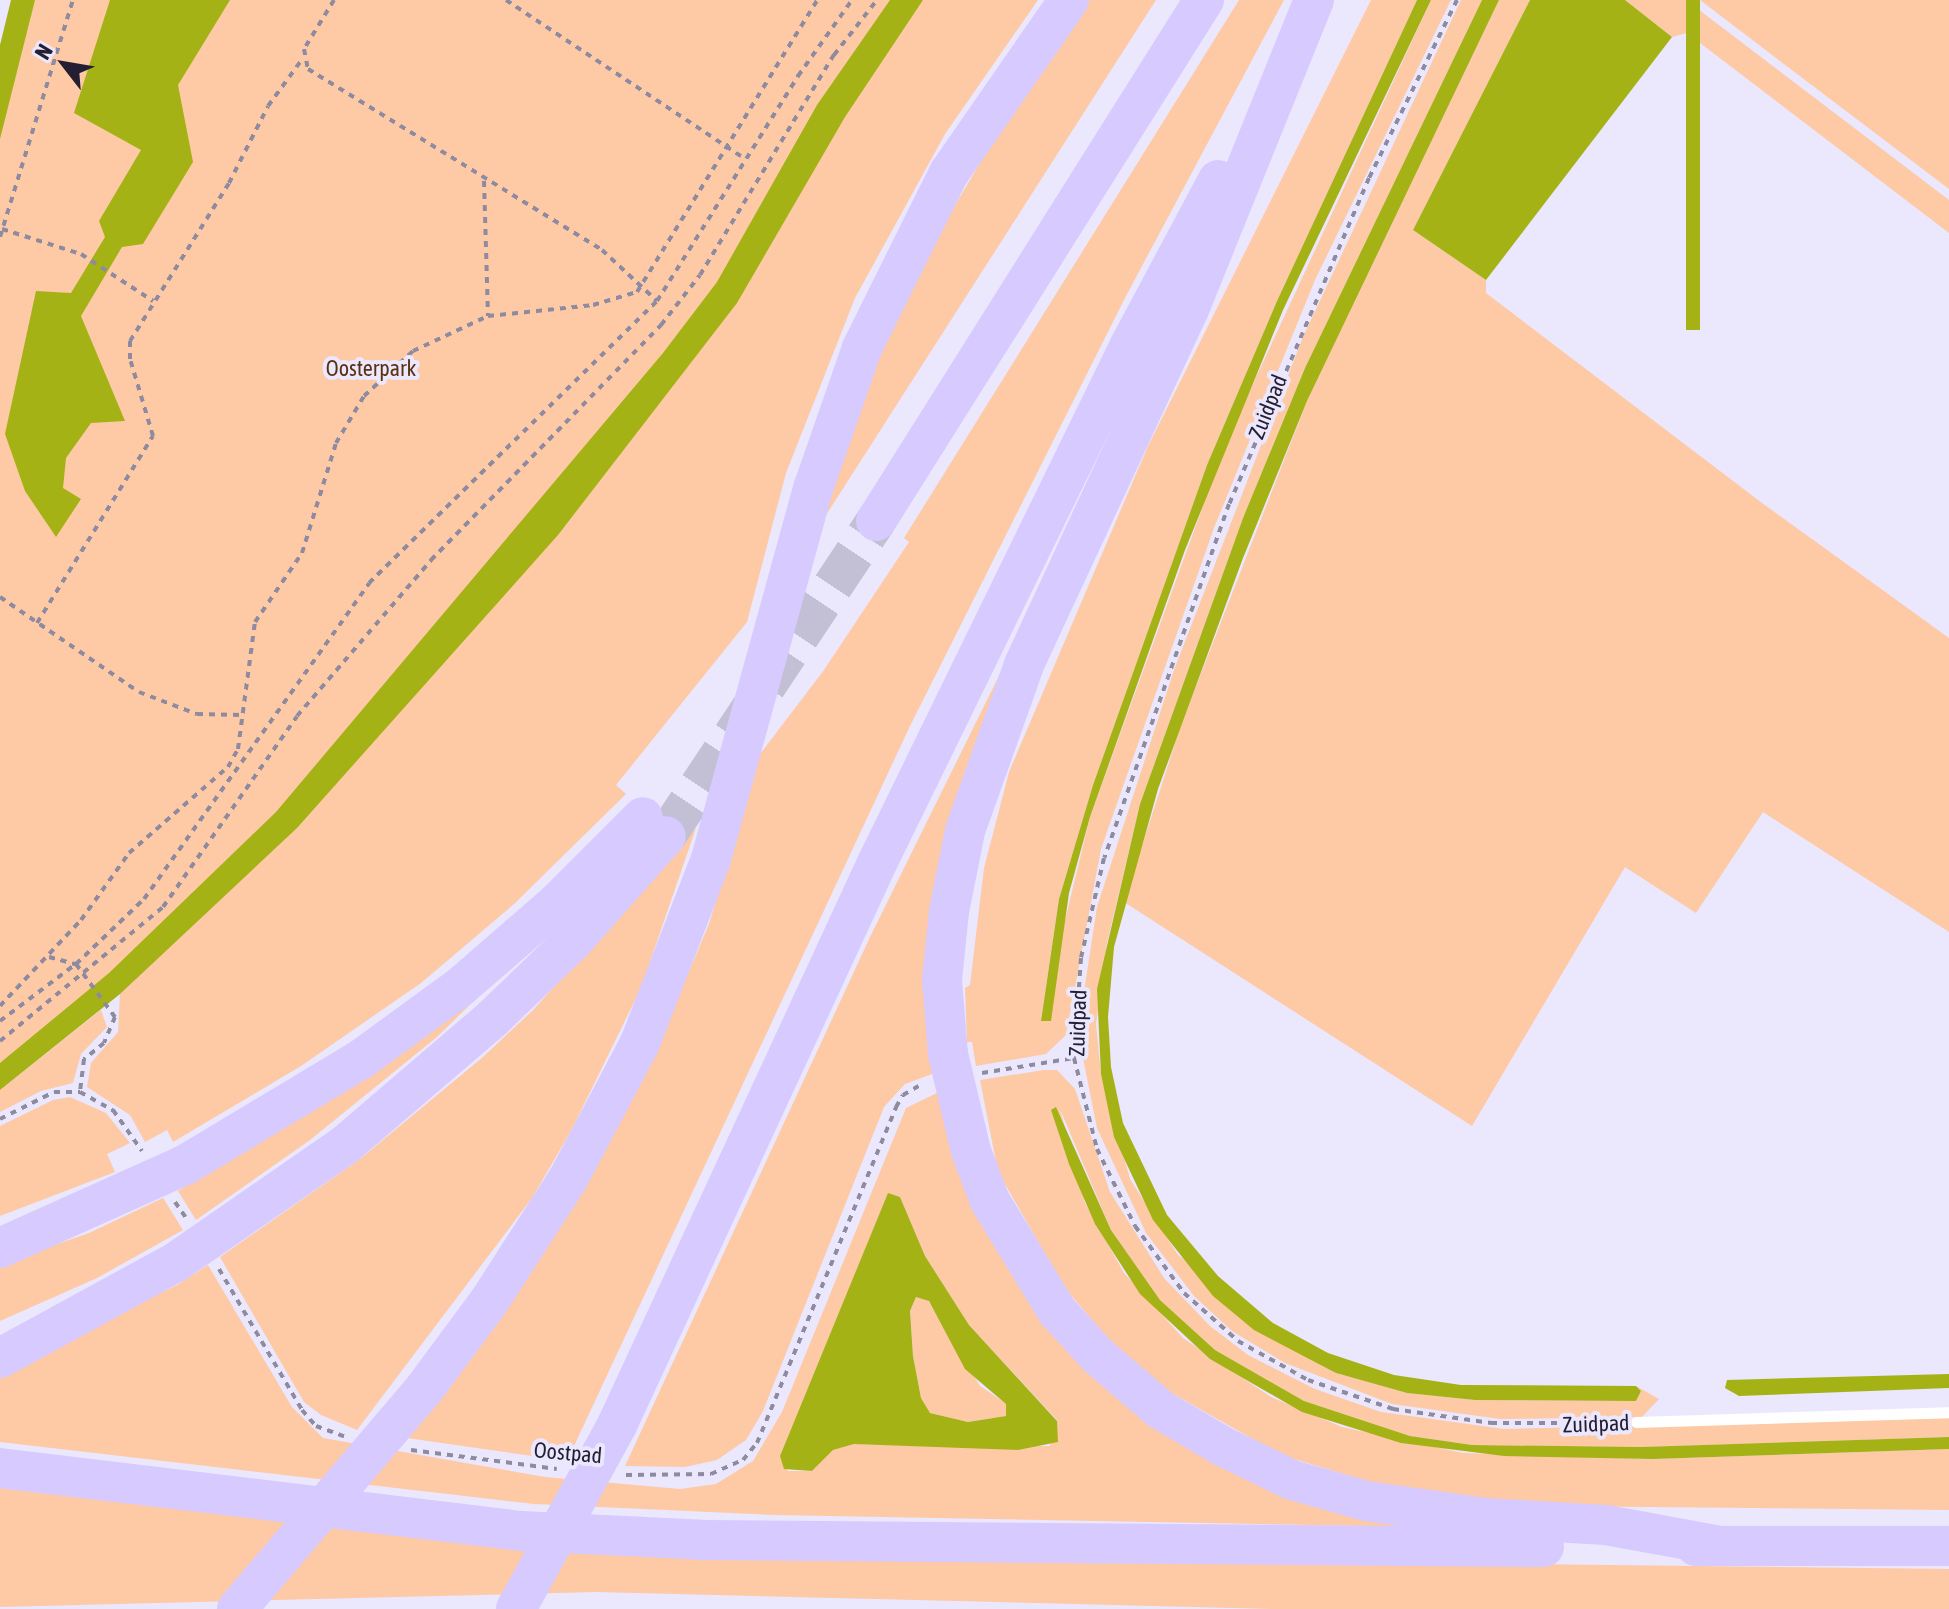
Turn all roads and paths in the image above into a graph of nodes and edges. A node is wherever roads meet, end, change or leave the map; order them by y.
1 (73, 0) edge
2 (334, 0) edge
3 (506, 0) edge
4 (817, 0) edge
5 (852, 0) edge
6 (877, 0) edge
7 (1069, 0) edge
8 (1204, 0) edge
9 (1314, 0) edge
10 (1457, 0) edge
11 (303, 58) junction
12 (728, 148) junction
13 (745, 159) junction
14 (484, 181) junction
15 (2, 229) junction
16 (0, 237) edge
17 (644, 285) junction
18 (153, 301) junction
19 (657, 301) junction
20 (488, 316) junction
21 (876, 521) tunnel mouth
22 (0, 597) edge
23 (37, 623) junction
24 (242, 715) junction
25 (231, 768) junction
26 (49, 957) junction
27 (76, 964) junction
28 (83, 973) junction
29 (0, 1006) edge
30 (0, 1021) edge
31 (0, 1041) edge
32 (1074, 1058) junction
33 (950, 1078) junction
34 (80, 1092) junction
35 (0, 1119) edge
36 (159, 1177) junction
37 (187, 1220) dead end
38 (0, 1248) edge
39 (206, 1248) junction
40 (0, 1358) edge
41 (1949, 1412) edge
42 (1636, 1422) joint
43 (356, 1439) dead end
44 (398, 1447) dead end
45 (0, 1468) edge
46 (560, 1469) dead end
47 (622, 1474) dead end
48 (1720, 1546) junction
49 (1949, 1546) edge
50 (237, 1609) edge
51 (516, 1609) edge

1 - 15 path
2 - 11 path
3 - 12 path
4 - 12 path
5 - 13 path
6 - 28 path
7 - 50 highway
8 - 21 highway
9 - 33 highway
9 - 51 highway
10 - 32 path, Zuidpad
11 - 14 path
11 - 18 path
12 - 13 path
12 - 17 path
13 - 19 path
14 - 17 path
14 - 20 path
15 - 16 path
15 - 18 path
17 - 19 path
17 - 20 path
18 - 23 path
19 - 25 path
20 - 24 path
22 - 23 path
23 - 24 path
24 - 25 path
25 - 26 path
25 - 27 path
26 - 27 path
26 - 29 path
27 - 28 path
27 - 30 path
28 - 31 path
28 - 34 path
32 - 33 path, Oostpad
32 - 42 path, Zuidpad
33 - 47 path, Oostpad
33 - 48 highway
34 - 35 path
34 - 36 path
36 - 37 path
36 - 38 highway
36 - 39 highway
39 - 40 highway
39 - 43 path
41 - 42 lane, Zuidpad
44 - 46 path, Oostpad
45 - 48 highway
48 - 49 highway

